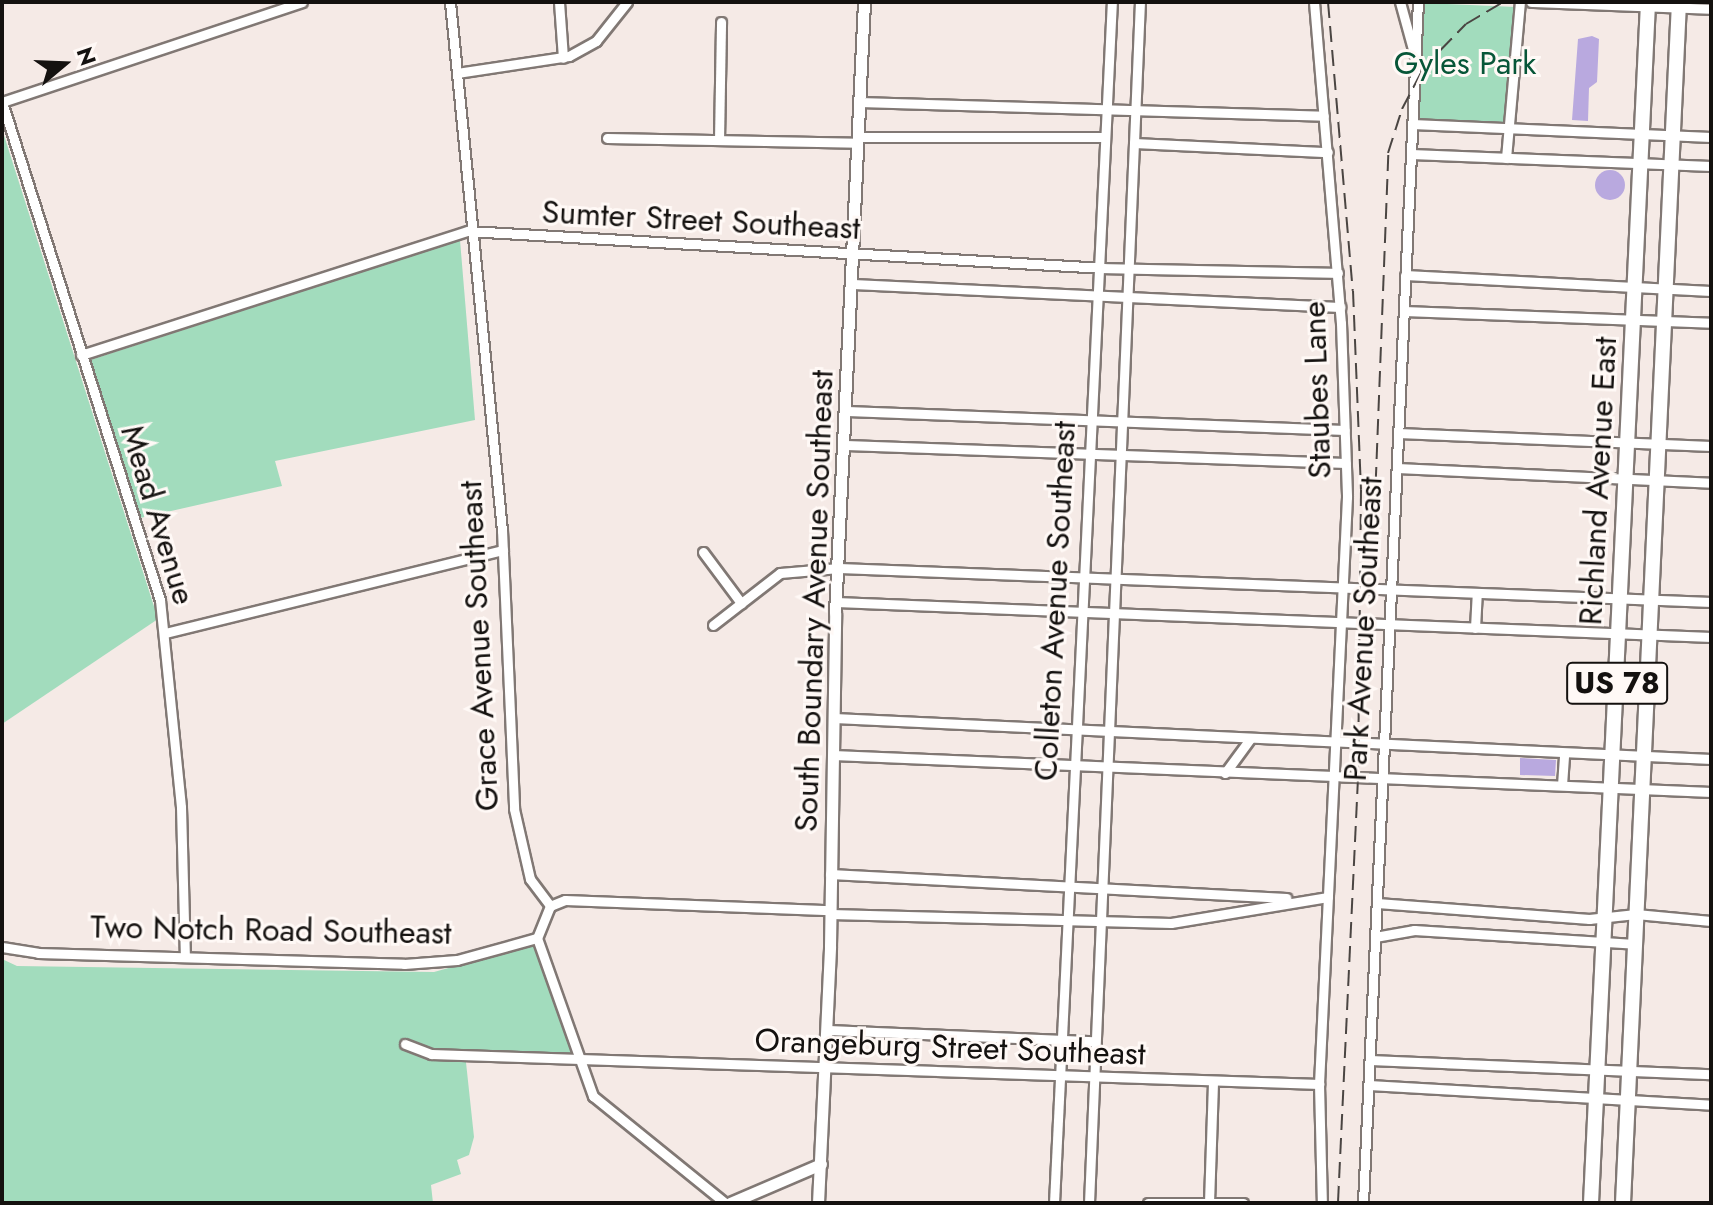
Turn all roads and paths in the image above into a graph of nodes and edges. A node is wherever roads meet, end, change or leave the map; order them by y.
1 (302, 2) edge
2 (450, 2) edge
3 (559, 2) edge
4 (627, 2) edge
5 (864, 2) edge
6 (1112, 2) edge
7 (1140, 2) edge
8 (1314, 2) edge
9 (1400, 2) edge
10 (1418, 2) edge
11 (1520, 2) edge
12 (1531, 2) edge
13 (1648, 4) edge
14 (1679, 5) edge
15 (1711, 9) edge
16 (721, 22) dead end
17 (1414, 57) junction
18 (563, 58) junction
19 (457, 73) junction
20 (2, 102) edge
21 (859, 102) junction
22 (1105, 111) junction
23 (1134, 111) junction
24 (1324, 116) junction
25 (1412, 124) junction
26 (1507, 127) junction
27 (1642, 134) junction
28 (1673, 136) junction
29 (1104, 137) junction
30 (1711, 137) edge
31 (607, 138) dead end
32 (719, 140) junction
33 (858, 140) junction
34 (1134, 143) junction
35 (1328, 152) junction
36 (1411, 154) junction
37 (1506, 158) junction
38 (1641, 163) junction
39 (1671, 164) junction
40 (1711, 166) edge
41 (468, 231) junction
42 (854, 255) junction
43 (1097, 268) junction
44 (1129, 268) junction
45 (1338, 273) junction
46 (1405, 275) junction
47 (852, 284) junction
48 (1635, 288) junction
49 (1666, 288) junction
50 (1711, 291) edge
51 (1095, 299) junction
52 (1126, 301) junction
53 (1340, 307) junction
54 (1404, 311) junction
55 (1634, 318) junction
56 (1664, 320) junction
57 (1711, 323) edge
58 (81, 355) junction
59 (847, 411) junction
60 (1089, 420) junction
61 (1122, 420) junction
62 (1345, 430) junction
63 (1398, 433) junction
64 (1658, 443) junction
65 (1628, 444) junction
66 (846, 445) junction
67 (1711, 446) edge
68 (1087, 455) junction
69 (1121, 456) junction
70 (1346, 463) junction
71 (1397, 468) junction
72 (1626, 475) junction
73 (1657, 478) junction
74 (1711, 483) edge
75 (503, 550) junction
76 (703, 552) dead end
77 (839, 568) junction
78 (1081, 579) junction
79 (1115, 580) junction
80 (1344, 589) junction
81 (1391, 591) junction
82 (1477, 595) junction
83 (1621, 599) junction
84 (1650, 599) junction
85 (836, 602) junction
86 (1711, 602) edge
87 (741, 603) junction
88 (1079, 611) junction
89 (1113, 612) junction
90 (1341, 620) junction
91 (713, 625) dead end
92 (1390, 625) junction
93 (1475, 628) junction
94 (165, 633) junction
95 (1620, 633) junction
96 (1649, 634) junction
97 (1711, 637) edge
98 (834, 718) junction
99 (1076, 729) junction
100 (1110, 730) junction
101 (1250, 739) junction
102 (1337, 744) junction
103 (1385, 746) junction
104 (1564, 753) junction
105 (833, 755) junction
106 (1614, 755) junction
107 (1644, 756) junction
108 (1711, 759) edge
109 (1073, 767) junction
110 (1108, 768) junction
111 (1225, 773) junction
112 (1338, 777) junction
113 (1383, 779) junction
114 (1562, 785) junction
115 (1613, 788) junction
116 (1642, 789) junction
117 (1711, 792) edge
118 (830, 874) junction
119 (1068, 888) junction
120 (1103, 890) junction
121 (1328, 897) junction
122 (1298, 898) junction
123 (1377, 903) junction
124 (550, 906) junction
125 (830, 912) junction
126 (1636, 914) junction
127 (1559, 917) junction
128 (1605, 918) junction
129 (1711, 921) edge
130 (1068, 923) junction
131 (1102, 924) junction
132 (1375, 937) junction
133 (537, 938) junction
134 (1557, 939) junction
135 (1604, 943) junction
136 (1635, 944) junction
137 (2, 947) edge
138 (185, 957) junction
139 (827, 1030) junction
140 (1061, 1039) junction
141 (1095, 1041) junction
142 (405, 1044) dead end
143 (579, 1060) junction
144 (1370, 1060) junction
145 (826, 1066) junction
146 (1598, 1069) junction
147 (1629, 1069) junction
148 (1711, 1074) edge
149 (1059, 1078) junction
150 (1093, 1081) junction
151 (1213, 1084) junction
152 (1319, 1084) junction
153 (1369, 1085) junction
154 (1596, 1099) junction
155 (1627, 1100) junction
156 (1711, 1105) edge
157 (821, 1164) junction
158 (1209, 1202) edge
159 (728, 1203) edge
160 (818, 1203) edge
161 (1054, 1203) edge
162 (1089, 1203) edge
163 (1148, 1203) edge
164 (1243, 1203) edge
165 (1322, 1203) edge
166 (1363, 1203) edge
167 (1591, 1203) edge
168 (1623, 1203) edge

1 - 20 street
2 - 19 street, Grace Avenue Southeast
3 - 18 street
4 - 18 street
5 - 21 street, South Boundary Avenue Southeast
6 - 22 street, Colleton Avenue Southeast
7 - 23 street, Colleton Avenue Southeast
8 - 24 street, Staubes Lane
9 - 17 street, Park Avenue Southeast
10 - 17 street, Park Avenue Southeast
11 - 26 street
12 - 13 street
13 - 14 street
13 - 27 main road, Richland Avenue East / US 78
14 - 15 street
14 - 28 main road, Richland Avenue East / US 78
16 - 32 street
17 - 25 street, Park Avenue Southeast
18 - 19 street
19 - 41 street, Grace Avenue Southeast
20 - 58 street, Mead Avenue
21 - 22 street
21 - 33 street, South Boundary Avenue Southeast
22 - 23 street
22 - 29 street, Colleton Avenue Southeast
23 - 24 street
23 - 34 street, Colleton Avenue Southeast
24 - 35 street, Staubes Lane
25 - 26 street
25 - 36 street, Park Avenue Southeast
26 - 27 street
26 - 37 street
27 - 28 street
27 - 38 main road, Richland Avenue East / US 78
28 - 30 street
28 - 39 main road, Richland Avenue East / US 78
29 - 33 street
29 - 43 street, Colleton Avenue Southeast
31 - 32 street
32 - 33 street
33 - 42 street, South Boundary Avenue Southeast
34 - 35 street
34 - 44 street, Colleton Avenue Southeast
35 - 45 street, Staubes Lane
36 - 37 street
36 - 46 street, Park Avenue Southeast
37 - 38 street
38 - 39 street
38 - 48 main road, Richland Avenue East / US 78
39 - 40 street
39 - 49 main road, Richland Avenue East / US 78
41 - 42 street, Sumter Street Southeast
41 - 58 street, Sumter Street Southeast
41 - 75 street, Grace Avenue Southeast
42 - 43 street, Sumter Street Southeast
42 - 47 street, South Boundary Avenue Southeast
43 - 44 street, Sumter Street Southeast
43 - 51 street, Colleton Avenue Southeast
44 - 45 street, Sumter Street Southeast
44 - 52 street, Colleton Avenue Southeast
45 - 53 street, Staubes Lane
46 - 48 street
46 - 54 street, Park Avenue Southeast
47 - 51 street, Sumter Street Southeast
47 - 59 street, South Boundary Avenue Southeast
48 - 49 street
48 - 55 main road, Richland Avenue East / US 78
49 - 50 street
49 - 56 main road, Richland Avenue East / US 78
51 - 52 street, Sumter Street Southeast
51 - 60 street, Colleton Avenue Southeast
52 - 53 street, Sumter Street Southeast
52 - 61 street, Colleton Avenue Southeast
53 - 62 street, Staubes Lane
54 - 55 street
54 - 63 street, Park Avenue Southeast
55 - 56 street
55 - 65 main road, Richland Avenue East / US 78
56 - 57 street
56 - 64 main road, Richland Avenue East / US 78
58 - 94 street, Mead Avenue
59 - 60 street
59 - 66 street, South Boundary Avenue Southeast
60 - 61 street
60 - 68 street, Colleton Avenue Southeast
61 - 62 street
61 - 69 street, Colleton Avenue Southeast
62 - 70 street, Staubes Lane
63 - 65 street
63 - 71 street, Park Avenue Southeast
64 - 65 street
64 - 67 street
64 - 73 main road, Richland Avenue East / US 78
65 - 72 main road, Richland Avenue East / US 78
66 - 68 street
66 - 77 street, South Boundary Avenue Southeast
68 - 69 street
68 - 78 street, Colleton Avenue Southeast
69 - 70 street
69 - 79 street, Colleton Avenue Southeast
70 - 80 street, Staubes Lane
71 - 72 street
71 - 81 street, Park Avenue Southeast
72 - 73 street
72 - 83 main road, Richland Avenue East / US 78
73 - 74 street
73 - 84 main road, Richland Avenue East / US 78
75 - 94 street
75 - 124 street, Grace Avenue Southeast
76 - 87 street
77 - 78 street
77 - 85 street, South Boundary Avenue Southeast
77 - 87 street
78 - 79 street
78 - 88 street, Colleton Avenue Southeast
79 - 80 street
79 - 89 street, Colleton Avenue Southeast
80 - 81 street
80 - 90 street, Staubes Lane
81 - 82 street
81 - 92 street, Park Avenue Southeast
82 - 83 street
82 - 93 street
83 - 84 street
83 - 95 main road, Richland Avenue East / US 78
84 - 86 street
84 - 96 main road, Richland Avenue East / US 78
85 - 88 street
85 - 98 street, South Boundary Avenue Southeast
87 - 91 street
88 - 89 street
88 - 99 street, Colleton Avenue Southeast
89 - 90 street
89 - 100 street, Colleton Avenue Southeast
90 - 92 street
90 - 102 street, Staubes Lane
92 - 93 street
92 - 103 street, Park Avenue Southeast
93 - 95 street
94 - 138 street, Mead Avenue
95 - 96 street
95 - 106 main road, Richland Avenue East / US 78
96 - 97 street
96 - 107 main road, Richland Avenue East / US 78
98 - 99 street
98 - 105 street, South Boundary Avenue Southeast
99 - 100 street
99 - 109 street, Colleton Avenue Southeast
100 - 101 street
100 - 110 street, Colleton Avenue Southeast
101 - 102 street
101 - 111 street
102 - 103 street
102 - 112 street, Staubes Lane
103 - 104 street
103 - 113 street, Park Avenue Southeast
104 - 106 street
104 - 114 street
105 - 109 street
105 - 118 street, South Boundary Avenue Southeast
106 - 107 street
106 - 115 main road, Richland Avenue East / US 78
107 - 108 street
107 - 116 main road, Richland Avenue East / US 78
109 - 110 street
109 - 119 street, Colleton Avenue Southeast
110 - 111 street
110 - 120 street, Colleton Avenue Southeast
111 - 112 street
112 - 113 street
112 - 121 street, Park Avenue Southeast
113 - 114 street
113 - 123 street, Park Avenue Southeast
114 - 115 street
115 - 116 street
115 - 128 main road, Richland Avenue East / US 78
116 - 117 street
116 - 126 main road, Richland Avenue East / US 78
118 - 119 street
118 - 125 street, South Boundary Avenue Southeast
119 - 120 street
119 - 130 street, Colleton Avenue Southeast
120 - 122 street
120 - 131 street, Colleton Avenue Southeast
121 - 122 street
121 - 152 street, Park Avenue Southeast
122 - 131 street
123 - 127 street
123 - 132 street, Park Avenue Southeast
124 - 125 street
124 - 133 street
125 - 130 street
125 - 139 street, South Boundary Avenue Southeast
126 - 128 street
126 - 129 street
126 - 136 main road, Richland Avenue East / US 78
127 - 128 street
127 - 134 street
128 - 135 main road, Richland Avenue East / US 78
130 - 131 street
130 - 140 street, Colleton Avenue Southeast
131 - 141 street, Colleton Avenue Southeast
132 - 134 street
132 - 144 street, Park Avenue Southeast
133 - 138 street, Two Notch Road Southeast
133 - 143 street
134 - 135 street
135 - 136 street
135 - 146 main road, Richland Avenue East / US 78
136 - 147 main road, Richland Avenue East / US 78
137 - 138 street, Two Notch Road Southeast
139 - 140 street, Orangeburg Street Southeast
139 - 145 street, South Boundary Avenue Southeast
140 - 141 street, Orangeburg Street Southeast
140 - 149 street, Colleton Avenue Southeast
141 - 150 street, Colleton Avenue Southeast
142 - 143 street, Orangeburg Street Southeast
143 - 145 street, Orangeburg Street Southeast
143 - 159 street
144 - 146 street
144 - 153 street, Park Avenue Southeast
145 - 149 street, Orangeburg Street Southeast
145 - 157 street, South Boundary Avenue Southeast
146 - 147 street
146 - 154 main road, Richland Avenue East / US 78
147 - 148 street
147 - 155 main road, Richland Avenue East / US 78
149 - 150 street, Orangeburg Street Southeast
149 - 161 street, Colleton Avenue Southeast
150 - 151 street, Orangeburg Street Southeast
150 - 162 street, Colleton Avenue Southeast
151 - 152 street, Orangeburg Street Southeast
151 - 158 street
152 - 165 street, Park Avenue Southeast
153 - 154 street
153 - 166 street, Park Avenue Southeast
154 - 155 street
154 - 167 main road, Richland Avenue East / US 78
155 - 156 street
155 - 168 main road, Richland Avenue East / US 78
157 - 159 street
157 - 160 street, South Boundary Avenue Southeast
158 - 163 street
158 - 164 street

